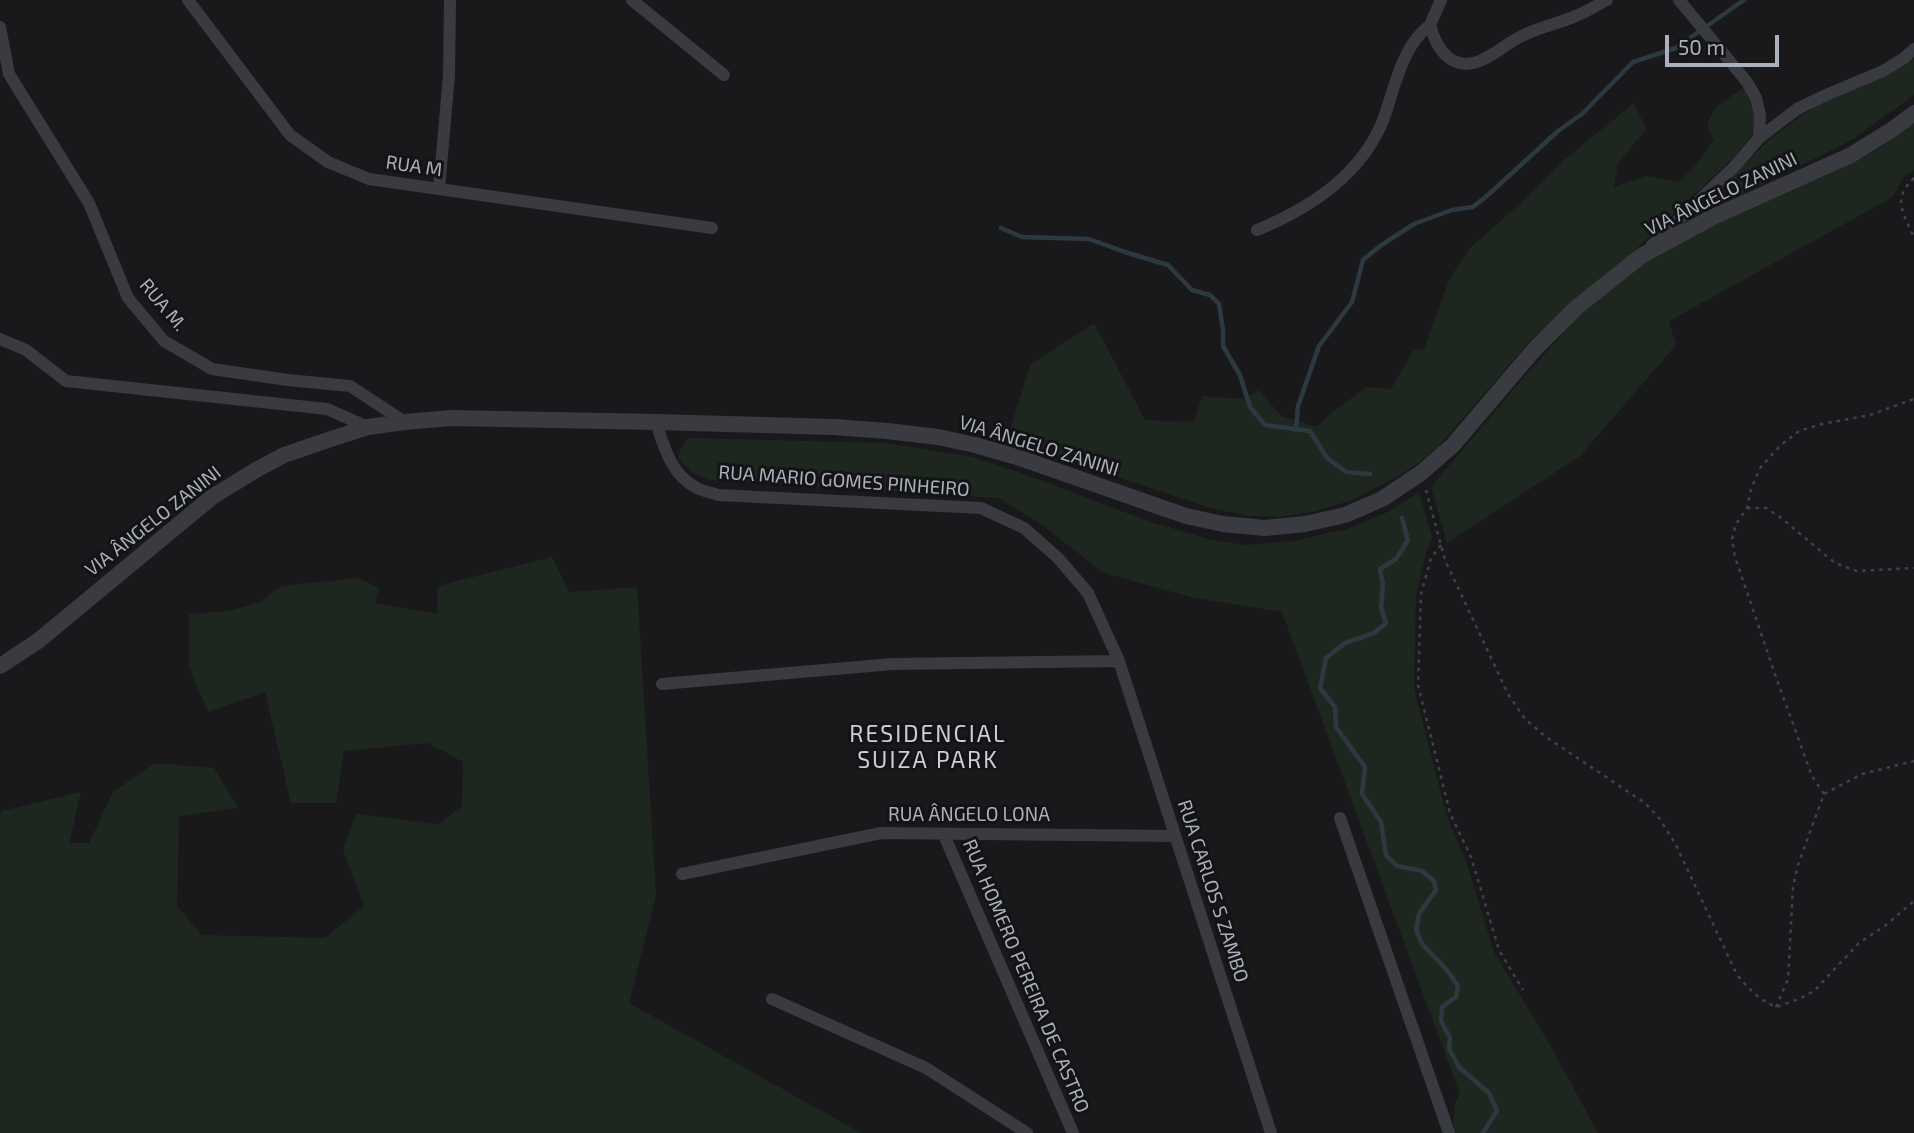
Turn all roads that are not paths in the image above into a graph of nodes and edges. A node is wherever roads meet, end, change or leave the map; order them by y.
1 (188, 0) edge
2 (450, 0) edge
3 (632, 0) edge
4 (1441, 0) edge
5 (1607, 0) edge
6 (1679, 0) edge
7 (1430, 25) junction
8 (0, 27) edge
9 (1914, 49) edge
10 (724, 75) dead end
11 (1914, 113) edge
12 (1759, 138) junction
13 (439, 189) junction
14 (712, 228) dead end
15 (1257, 230) dead end
16 (1641, 256) junction
17 (0, 339) edge
18 (405, 422) junction
19 (656, 422) junction
20 (368, 427) junction
21 (1119, 661) junction
22 (0, 666) edge
23 (662, 684) dead end
24 (1340, 818) dead end
25 (944, 835) junction
26 (1175, 836) junction
27 (682, 874) dead end
28 (772, 999) dead end
29 (1027, 1133) edge
30 (1073, 1133) edge
31 (1271, 1133) edge
32 (1449, 1133) edge

1 - 13 street, RUA M
2 - 13 street
3 - 10 street
4 - 7 street
5 - 7 street
6 - 12 street
7 - 15 street
8 - 18 street, RUA M.
9 - 12 street
11 - 16 street, VIA ÂNGELO ZANINI
12 - 16 street
13 - 14 street, RUA M
16 - 19 street, VIA ÂNGELO ZANINI
17 - 20 street
18 - 19 street, VIA ÂNGELO ZANINI
18 - 20 street, VIA ÂNGELO ZANINI
19 - 21 street, RUA MARIO GOMES PINHEIRO
20 - 22 street, VIA ÂNGELO ZANINI
21 - 23 street
21 - 26 street, RUA CARLOS S ZAMBO
24 - 32 street
25 - 26 street, RUA ÂNGELO LONA
25 - 27 street, RUA ÂNGELO LONA
25 - 30 street, RUA HOMERO PEREIRA DE CASTRO
26 - 31 street, RUA CARLOS S ZAMBO
28 - 29 street

